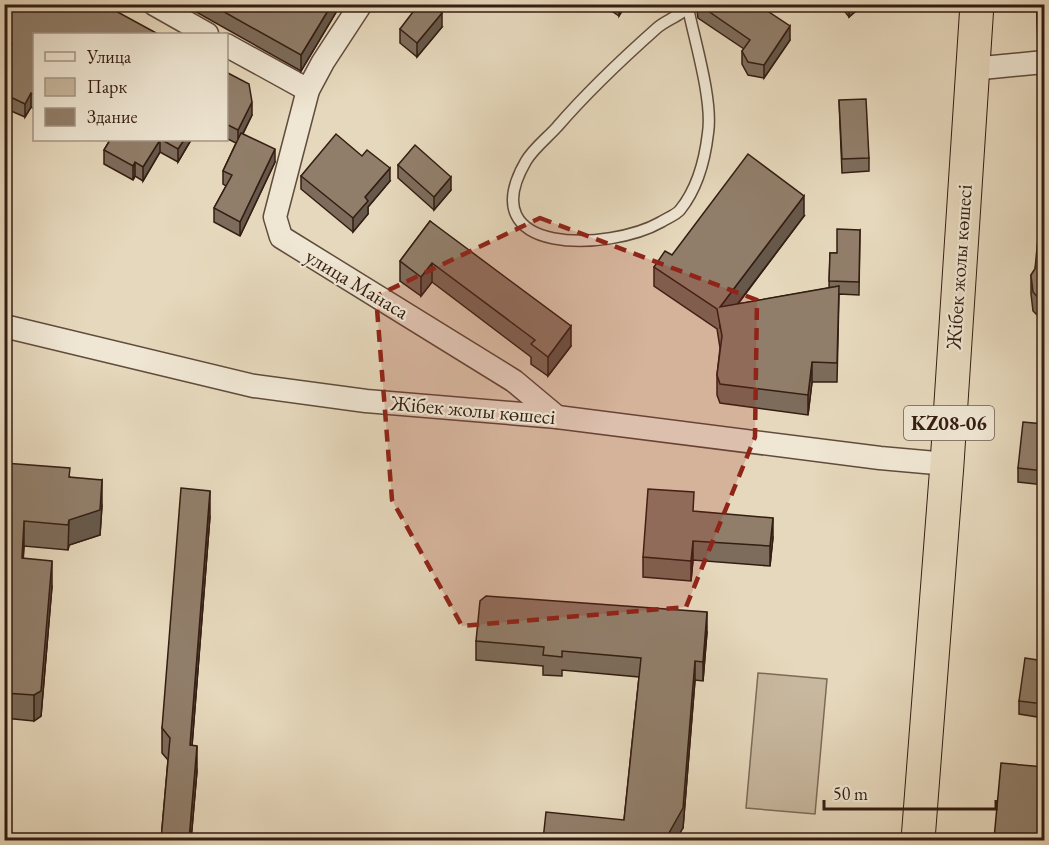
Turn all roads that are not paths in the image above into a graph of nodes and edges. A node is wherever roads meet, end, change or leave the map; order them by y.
1 (154, 4) edge
2 (361, 4) edge
3 (953, 4) edge
4 (977, 4) edge
5 (689, 6) edge
6 (205, 33) edge
7 (228, 46) edge
8 (1044, 62) edge
9 (972, 69) junction
10 (308, 90) junction
11 (4, 326) edge
12 (557, 417) junction
13 (947, 464) junction
14 (918, 840) edge

1 - 6 street
2 - 10 street, улица Манаса
3 - 9 highway, KZ08-06
4 - 9 highway, Жібек жолы көшесі / KZ08-06
5 - 5 lane
7 - 10 street
8 - 9 street
9 - 13 highway, Жібек жолы көшесі / KZ08-06
10 - 12 street, улица Манаса
11 - 12 street, Жібек жолы көшесі
12 - 13 street, Жібек жолы көшесі
13 - 14 highway, Жібек жолы көшесі / KZ08-06

